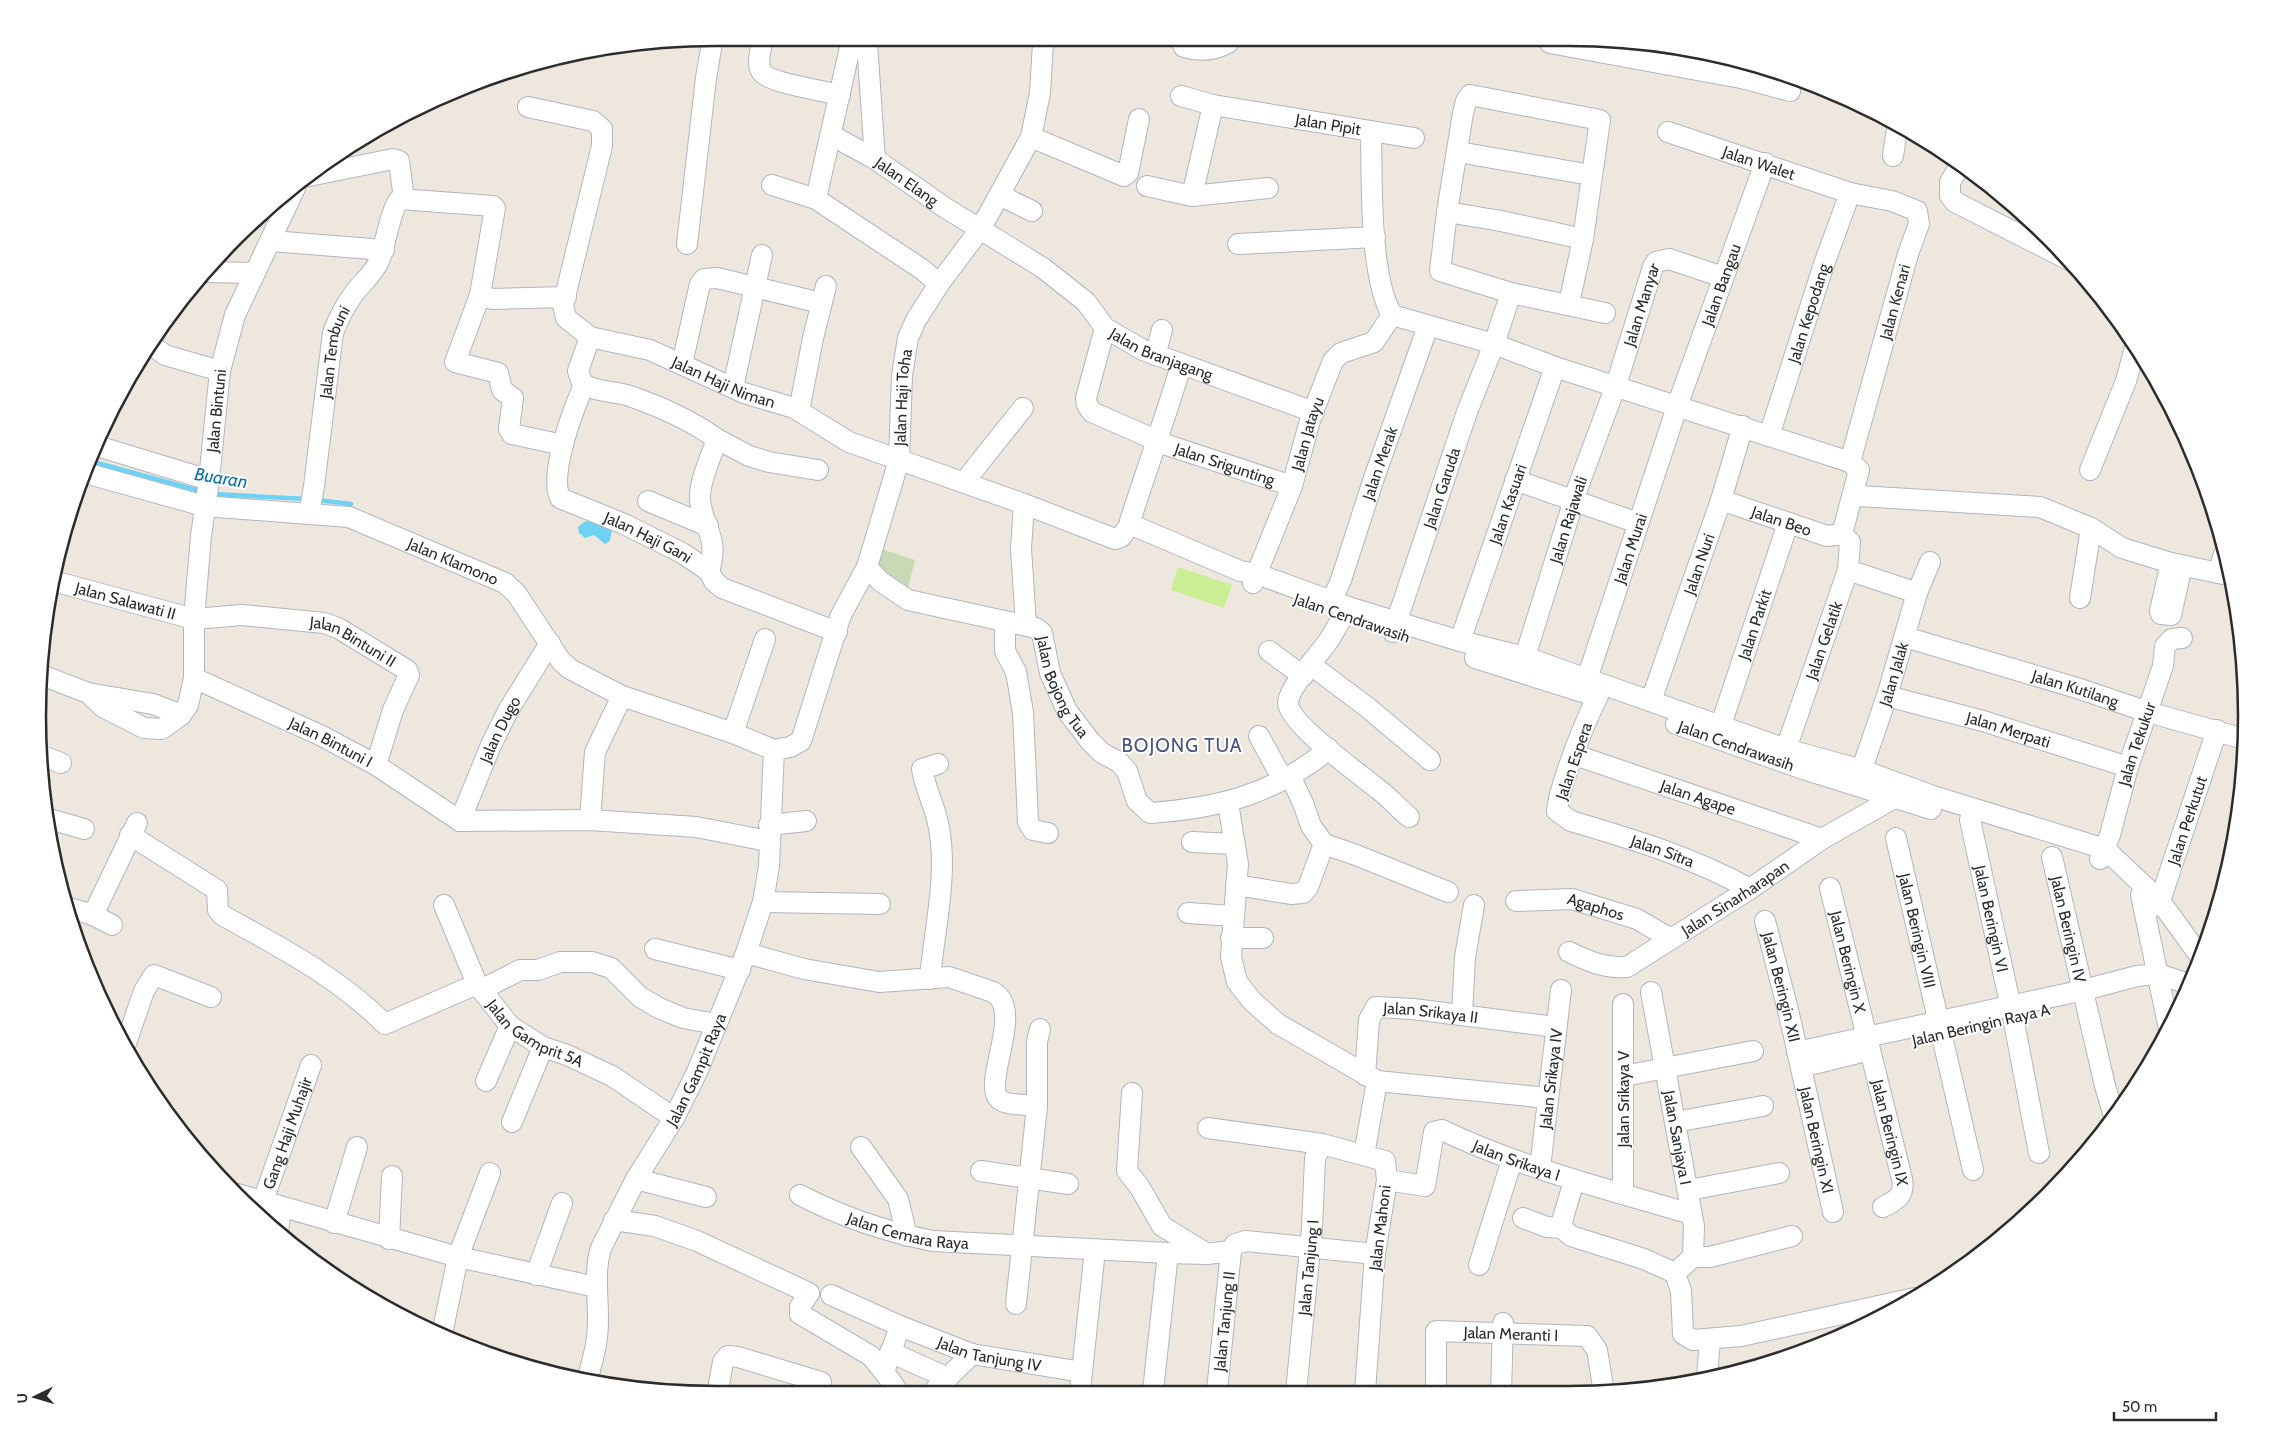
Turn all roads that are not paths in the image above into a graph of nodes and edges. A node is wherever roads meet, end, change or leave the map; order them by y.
1 (711, 46) edge
2 (762, 46) edge
3 (850, 46) edge
4 (867, 46) edge
5 (1047, 46) edge
6 (1184, 46) edge
7 (1219, 46) edge
8 (1569, 46) edge
9 (1747, 74) edge
10 (1790, 91) dead end
11 (840, 95) junction
12 (1181, 96) dead end
13 (1213, 105) junction
14 (528, 107) dead end
15 (1139, 119) dead end
16 (1371, 131) junction
17 (1668, 132) dead end
18 (1896, 132) edge
19 (831, 134) junction
20 (1031, 137) junction
21 (1414, 138) dead end
22 (1458, 152) junction
23 (1893, 156) dead end
24 (875, 159) junction
25 (1765, 164) junction
26 (1957, 171) edge
27 (325, 173) edge
28 (1591, 176) junction
29 (772, 185) dead end
30 (1147, 186) dead end
31 (1268, 188) dead end
32 (1850, 193) junction
33 (998, 195) junction
34 (1192, 196) junction
35 (816, 198) junction
36 (290, 199) edge
37 (399, 203) junction
38 (1032, 212) dead end
39 (1447, 212) junction
40 (980, 228) junction
41 (1375, 237) junction
42 (2038, 238) edge
43 (1583, 239) junction
44 (271, 241) junction
45 (687, 244) dead end
46 (1238, 244) dead end
47 (384, 250) junction
48 (762, 255) dead end
49 (214, 272) edge
50 (255, 273) junction
51 (1723, 277) junction
52 (939, 284) junction
53 (1911, 284) dead end
54 (754, 286) junction
55 (1511, 293) junction
56 (480, 295) junction
57 (566, 297) junction
58 (1569, 304) junction
59 (1605, 313) dead end
60 (1392, 315) junction
61 (1428, 326) junction
62 (1105, 328) junction
63 (1162, 330) dead end
64 (590, 337) junction
65 (1494, 344) junction
66 (155, 350) edge
67 (1155, 355) junction
68 (2133, 356) edge
69 (682, 364) junction
70 (1181, 366) junction
71 (1555, 367) junction
72 (220, 372) junction
73 (584, 385) junction
74 (1616, 385) junction
75 (733, 386) junction
76 (1678, 406) junction
77 (1022, 408) dead end
78 (799, 411) junction
79 (1314, 412) junction
80 (1743, 426) junction
81 (1769, 436) junction
82 (717, 439) junction
83 (1158, 441) junction
84 (563, 446) junction
85 (102, 448) edge
86 (899, 460) junction
87 (1854, 460) junction
88 (818, 470) dead end
89 (2090, 470) dead end
90 (92, 474) edge
91 (1515, 480) junction
92 (964, 482) junction
93 (1292, 486) junction
94 (207, 492) junction
95 (1860, 496) dead end
96 (1574, 500) junction
97 (1720, 500) junction
98 (648, 501) dead end
99 (311, 503) junction
100 (1024, 504) junction
101 (1638, 523) junction
102 (1788, 523) junction
103 (1132, 524) junction
104 (708, 526) junction
105 (2091, 528) junction
106 (1842, 534) junction
107 (1930, 562) dead end
108 (867, 567) junction
109 (2221, 567) edge
110 (1848, 570) junction
111 (709, 571) junction
112 (1250, 576) junction
113 (60, 583) edge
114 (1917, 593) junction
115 (2080, 598) dead end
116 (1341, 608) junction
117 (194, 619) junction
118 (1005, 621) junction
119 (1026, 624) junction
120 (1395, 626) junction
121 (837, 632) junction
122 (1904, 637) junction
123 (2182, 638) dead end
124 (765, 640) dead end
125 (1460, 641) junction
126 (550, 643) junction
127 (1269, 651) dead end
128 (1526, 657) junction
129 (1307, 671) junction
130 (48, 677) edge
131 (194, 678) junction
132 (1589, 689) junction
133 (622, 696) junction
134 (1887, 696) junction
135 (1651, 701) junction
136 (2148, 712) junction
137 (1721, 725) junction
138 (2217, 730) junction
139 (734, 733) junction
140 (1259, 736) dead end
141 (2237, 737) edge
142 (1329, 749) junction
143 (774, 750) junction
144 (1786, 750) junction
145 (1575, 755) junction
146 (48, 758) edge
147 (1430, 760) dead end
148 (60, 763) dead end
149 (376, 764) junction
150 (938, 764) dead end
151 (2128, 768) junction
152 (1286, 778) junction
153 (1859, 778) junction
154 (1902, 794) junction
155 (1228, 803) junction
156 (1408, 817) dead end
157 (590, 820) junction
158 (1970, 820) junction
159 (55, 821) edge
160 (806, 821) dead end
161 (1571, 821) joint
162 (460, 822) junction
163 (84, 829) dead end
164 (768, 833) junction
165 (1048, 833) dead end
166 (1896, 838) dead end
167 (1822, 839) junction
168 (1192, 842) dead end
169 (1234, 844) junction
170 (1324, 844) junction
171 (2103, 854) junction
172 (2052, 857) dead end
173 (1236, 885) junction
174 (1830, 888) dead end
175 (1750, 889) junction
176 (1448, 892) dead end
177 (2151, 901) junction
178 (763, 902) junction
179 (1516, 902) dead end
180 (880, 904) dead end
181 (444, 905) dead end
182 (1474, 905) dead end
183 (75, 910) edge
184 (1188, 913) dead end
185 (93, 915) junction
186 (1233, 916) junction
187 (1766, 921) dead end
188 (112, 926) dead end
189 (1231, 938) junction
190 (1263, 938) dead end
191 (1671, 939) junction
192 (655, 949) dead end
193 (2195, 950) edge
194 (1569, 952) dead end
195 (743, 961) junction
196 (2190, 963) edge
197 (930, 979) junction
198 (2159, 980) junction
199 (2182, 983) edge
200 (479, 987) junction
201 (1561, 990) dead end
202 (1651, 992) dead end
203 (2178, 992) edge
204 (2085, 996) junction
205 (211, 997) dead end
206 (1623, 1004) dead end
207 (2012, 1011) junction
208 (1462, 1014) junction
209 (2166, 1017) edge
210 (716, 1024) junction
211 (510, 1026) junction
212 (1556, 1027) junction
213 (1939, 1028) junction
214 (1040, 1029) dead end
215 (128, 1037) edge
216 (1868, 1044) junction
217 (543, 1047) junction
218 (1753, 1052) dead end
219 (1799, 1060) junction
220 (311, 1065) dead end
221 (1665, 1069) junction
222 (1624, 1076) junction
223 (1371, 1078) junction
224 (486, 1081) dead end
225 (1132, 1093) dead end
226 (1548, 1098) junction
227 (1037, 1106) junction
228 (1763, 1106) dead end
229 (2111, 1107) edge
230 (674, 1118) junction
231 (512, 1122) dead end
232 (1675, 1122) junction
233 (1208, 1128) dead end
234 (1322, 1144) junction
235 (357, 1146) dead end
236 (861, 1146) dead end
237 (2039, 1153) dead end
238 (1364, 1155) junction
239 (1512, 1160) junction
240 (1540, 1168) junction
241 (1973, 1170) dead end
242 (981, 1171) dead end
243 (490, 1173) dead end
244 (1779, 1173) dead end
245 (392, 1176) dead end
246 (1030, 1178) junction
247 (636, 1179) junction
248 (1387, 1180) junction
249 (1574, 1181) junction
250 (1068, 1184) dead end
251 (1689, 1190) junction
252 (1623, 1194) junction
253 (800, 1195) dead end
254 (706, 1197) dead end
255 (250, 1198) edge
256 (562, 1203) dead end
257 (272, 1204) junction
258 (1883, 1207) dead end
259 (1833, 1212) dead end
260 (1691, 1214) junction
261 (1523, 1218) dead end
262 (614, 1220) junction
263 (276, 1221) edge
264 (334, 1223) junction
265 (1562, 1228) junction
266 (907, 1236) junction
267 (1792, 1236) dead end
268 (389, 1239) junction
269 (1022, 1247) junction
270 (1309, 1248) junction
271 (1095, 1250) junction
272 (1231, 1251) junction
273 (1168, 1253) junction
274 (1207, 1254) junction
275 (1376, 1254) junction
276 (458, 1257) junction
277 (1694, 1257) junction
278 (1478, 1265) dead end
279 (1675, 1273) junction
280 (536, 1275) junction
281 (596, 1287) junction
282 (831, 1295) dead end
283 (1016, 1304) dead end
284 (1873, 1312) edge
285 (900, 1326) junction
286 (443, 1328) edge
287 (1503, 1328) junction
288 (1710, 1340) junction
289 (890, 1352) junction
290 (972, 1354) junction
291 (1707, 1371) edge
292 (884, 1372) junction
293 (589, 1374) edge
294 (1081, 1381) edge
295 (821, 1382) dead end
296 (942, 1384) edge
297 (1603, 1384) edge
298 (719, 1386) edge
299 (893, 1386) edge
300 (1154, 1386) edge
301 (1218, 1386) edge
302 (1297, 1386) edge
303 (1365, 1386) edge
304 (1436, 1386) edge
305 (1501, 1386) edge

1 - 45 street
2 - 11 street
3 - 11 street
4 - 24 street
5 - 20 street, Jalan Haji Toha
6 - 7 street
8 - 9 street
9 - 10 street
11 - 19 street
12 - 13 street, Jalan Pipit
13 - 16 street, Jalan Pipit
13 - 34 street
14 - 57 street
15 - 20 street
16 - 21 street
16 - 41 street, Jalan Pipit
17 - 25 street, Jalan Walet
18 - 23 street
19 - 24 street, Jalan Elang
19 - 35 street
20 - 33 street, Jalan Haji Toha
22 - 28 street
22 - 28 street
22 - 39 street
24 - 40 street, Jalan Elang
25 - 32 street, Jalan Walet
25 - 51 street, Jalan Bangau
26 - 42 street
27 - 37 street
28 - 43 street
29 - 35 street
30 - 34 street
31 - 34 street
32 - 81 street, Jalan Kepodang
32 - 87 street, Jalan Kenari
33 - 38 street
33 - 40 street, Jalan Haji Toha
35 - 52 street
36 - 44 street, Jalan Bintuni
37 - 47 street, Jalan Tembuni
37 - 56 street
39 - 43 street
39 - 55 street
40 - 52 street, Jalan Haji Toha
40 - 62 street, Jalan Branjagang
41 - 46 street
41 - 60 street, Jalan Pipit
43 - 58 street
44 - 47 street
44 - 50 street, Jalan Bintuni
47 - 99 street, Jalan Tembuni
48 - 54 street
49 - 50 street
50 - 72 street, Jalan Bintuni
51 - 74 street, Jalan Manyar
51 - 76 street, Jalan Bangau
52 - 86 street, Jalan Haji Toha
53 - 87 street
54 - 69 street
54 - 75 street
54 - 78 street
55 - 58 street
55 - 65 street, Jalan Garuda
56 - 57 street
56 - 84 street
57 - 64 street, Jalan Haji Niman
58 - 59 street
60 - 61 street
60 - 79 street, Jalan Jatayu
61 - 65 street
61 - 116 street, Jalan Merak
62 - 67 street, Jalan Branjagang
62 - 83 street, Jalan Srigunting
63 - 67 street
64 - 69 street, Jalan Haji Niman
64 - 73 street
65 - 71 street
65 - 120 street, Jalan Garuda
66 - 72 street
67 - 70 street, Jalan Branjagang
68 - 89 street
69 - 75 street, Jalan Haji Niman
70 - 79 street, Jalan Branjagang
70 - 83 street
71 - 74 street
71 - 91 street, Jalan Kasuari
72 - 94 street, Jalan Bintuni
73 - 82 street
73 - 84 street, Jalan Haji Gani
74 - 76 street
74 - 96 street, Jalan Rajawali
75 - 78 street, Jalan Haji Niman
76 - 80 street
76 - 101 street, Jalan Murai
77 - 92 street
78 - 86 street, Jalan Haji Niman
79 - 93 street, Jalan Jatayu
80 - 81 street
80 - 97 street, Jalan Nuri
81 - 87 street
82 - 88 street
82 - 104 street
83 - 93 street, Jalan Srigunting
83 - 103 street
84 - 111 street, Jalan Haji Gani
85 - 94 street
86 - 92 street, Jalan Haji Niman
86 - 108 street, Jalan Haji Toha
87 - 106 street
90 - 94 street, Jalan Klamono
91 - 96 street
91 - 125 street, Jalan Kasuari
92 - 100 street, Jalan Haji Niman
93 - 112 street, Jalan Jatayu
94 - 99 street, Jalan Klamono
94 - 117 street, Jalan Bintuni
95 - 105 street
96 - 101 street
96 - 128 street, Jalan Rajawali
97 - 102 street, Jalan Beo
97 - 135 street, Jalan Nuri
98 - 104 street
99 - 126 street, Jalan Klamono
100 - 103 street, Jalan Haji Niman
100 - 119 street
101 - 132 street, Jalan Murai
102 - 106 street, Jalan Beo
102 - 137 street, Jalan Parkit
103 - 112 street, Jalan Cendrawasih
104 - 111 street
105 - 109 street
105 - 115 street
106 - 110 street, Jalan Gelatik
107 - 114 street, Jalan Jalak
108 - 118 street, Jalan Bojong Tua
108 - 121 street, Jalan Haji Toha
110 - 114 street
110 - 144 street, Jalan Gelatik
111 - 121 street, Jalan Haji Gani
112 - 116 street, Jalan Cendrawasih
113 - 117 street, Jalan Salawati II
114 - 122 street, Jalan Jalak
116 - 120 street, Jalan Cendrawasih
116 - 129 street, Jalan Merak
117 - 131 street, Jalan Bintuni
117 - 149 street, Jalan Bintuni II
118 - 119 street, Jalan Bojong Tua
118 - 165 street
119 - 155 street, Jalan Bojong Tua
120 - 125 street, Jalan Cendrawasih
120 - 132 street, Jalan Cendrawasih
121 - 143 street, Jalan Haji Toha
122 - 134 street, Jalan Jalak
122 - 136 street, Jalan Kutilang
123 - 136 street, Jalan Tekukur
124 - 139 street
125 - 128 street, Jalan Cendrawasih
126 - 133 street, Jalan Klamono
126 - 162 street, Jalan Dugo
127 - 129 street
128 - 132 street, Jalan Cendrawasih
129 - 142 street, Jalan Merak
129 - 147 street
130 - 131 street, Jalan Bintuni
131 - 149 street, Jalan Bintuni I
132 - 135 street, Jalan Cendrawasih
132 - 145 street, Jalan Espera
132 - 153 street, Jalan Cendrawasih
133 - 139 street, Jalan Klamono
133 - 157 street
134 - 151 street, Jalan Merpati
134 - 153 street, Jalan Jalak
135 - 137 street, Jalan Cendrawasih
136 - 138 street, Jalan Kutilang
136 - 151 street, Jalan Tekukur
137 - 144 street, Jalan Cendrawasih
138 - 141 street, Jalan Kutilang
138 - 177 street, Jalan Perkutut
139 - 143 street, Jalan Klamono
140 - 152 street
142 - 152 street
142 - 156 street, Jalan Merak
143 - 164 street, Jalan Gampit Raya
144 - 153 street, Jalan Cendrawasih
145 - 161 street, Jalan Espera
145 - 167 street, Jalan Agape
146 - 148 street
149 - 162 street, Jalan Bintuni I
150 - 197 street
151 - 171 street, Jalan Tekukur
152 - 155 street
152 - 170 street
153 - 154 street, Jalan Cendrawasih
154 - 158 street, Jalan Cendrawasih
154 - 167 street, Jalan Sinarharapan
154 - 171 street, Jalan Cendrawasih
155 - 169 street
157 - 162 street
157 - 164 street
158 - 171 street, Jalan Cendrawasih
158 - 207 street, Jalan Beringin VI
159 - 163 street
160 - 164 street
161 - 175 street, Jalan Sitra
164 - 178 street, Jalan Gampit Raya
166 - 213 street, Jalan Beringin VIII
167 - 175 street, Jalan Sinarharapan
168 - 169 street
169 - 173 street
170 - 173 street
170 - 176 street
171 - 177 street, Jalan Cendrawasih
172 - 204 street, Jalan Beringin IV
173 - 186 street
174 - 216 street, Jalan Beringin X
175 - 191 street, Jalan Sinarharapan
177 - 193 street, Jalan Cendrawasih
177 - 196 street, Jalan Cendrawasih
177 - 198 street
178 - 180 street
178 - 195 street, Jalan Gampit Raya
179 - 191 street, Agaphos
181 - 200 street, Jalan Gamprit 5A
182 - 208 street
183 - 185 street
184 - 186 street
185 - 188 street
185 - 200 street
186 - 189 street
187 - 219 street, Jalan Beringin XII
189 - 190 street
189 - 223 street
191 - 194 street, Jalan Sinarharapan
192 - 195 street
195 - 197 street
195 - 210 street, Jalan Gampit Raya
197 - 227 street
198 - 199 street
198 - 203 street
198 - 204 street
198 - 209 street
200 - 210 street
200 - 211 street, Jalan Gamprit 5A
201 - 212 street, Jalan Srikaya IV
202 - 221 street, Jalan Sanjaya I
204 - 207 street
204 - 229 street, Jalan Beringin IV
205 - 215 street
206 - 222 street, Jalan Srikaya V
207 - 213 street
207 - 237 street
208 - 212 street, Jalan Srikaya II
208 - 223 street, Jalan Srikaya II
210 - 230 street, Jalan Gampit Raya
211 - 217 street, Jalan Gamprit 5A
211 - 224 street
212 - 226 street, Jalan Srikaya IV
213 - 216 street
213 - 241 street, Jalan Beringin VIII
214 - 227 street
216 - 219 street
216 - 258 street, Jalan Beringin IX
217 - 230 street, Jalan Gamprit 5A
217 - 231 street
218 - 221 street
219 - 259 street, Jalan Beringin XI
220 - 257 street, Gang Haji Muhajir
221 - 222 street
221 - 232 street, Jalan Sanjaya I
222 - 252 street, Jalan Srikaya V
223 - 226 street
223 - 238 street
225 - 274 street
226 - 240 street, Jalan Srikaya IV
227 - 246 street
228 - 232 street
230 - 247 street, Jalan Gampit Raya
232 - 251 street, Jalan Sanjaya I
233 - 234 street
234 - 238 street
234 - 270 street, Jalan Tanjung I
235 - 264 street
236 - 266 street
238 - 248 street, Jalan Mahoni
239 - 240 street, Jalan Srikaya I
239 - 248 street, Jalan Srikaya I
239 - 278 street
240 - 249 street, Jalan Srikaya I
242 - 246 street
243 - 276 street
244 - 251 street
245 - 268 street
246 - 250 street
246 - 269 street
247 - 254 street
247 - 262 street, Jalan Gampit Raya
248 - 275 street, Jalan Mahoni
249 - 252 street, Jalan Srikaya I
249 - 265 street
251 - 260 street, Jalan Sanjaya I
252 - 260 street, Jalan Srikaya I
253 - 266 street, Jalan Cemara Raya
255 - 257 street
256 - 280 street
257 - 263 street, Gang Haji Muhajir
257 - 264 street
260 - 277 street, Jalan Sanjaya I
261 - 265 street
262 - 281 street, Jalan Gampit Raya
262 - 292 street
264 - 268 street
265 - 279 street
266 - 269 street, Jalan Cemara Raya
267 - 277 street
268 - 276 street
269 - 271 street, Jalan Cemara Raya
269 - 283 street
270 - 272 street
270 - 275 street
270 - 302 street, Jalan Tanjung I
271 - 273 street, Jalan Cemara Raya
271 - 294 street
272 - 274 street, Jalan Cemara Raya
272 - 301 street, Jalan Tanjung II
273 - 274 street, Jalan Cemara Raya
273 - 300 street
275 - 303 street, Jalan Mahoni
276 - 280 street
276 - 286 street
277 - 279 street
279 - 288 street
280 - 281 street
281 - 293 street, Jalan Gampit Raya
282 - 285 street, Jalan Tanjung IV
284 - 288 street
285 - 289 street
285 - 290 street, Jalan Tanjung IV
287 - 297 street, Jalan Meranti I
287 - 304 street, Jalan Meranti I
287 - 305 street
288 - 291 street
289 - 292 street
289 - 296 street
290 - 294 street, Jalan Tanjung IV
290 - 296 street
292 - 299 street
295 - 298 street

